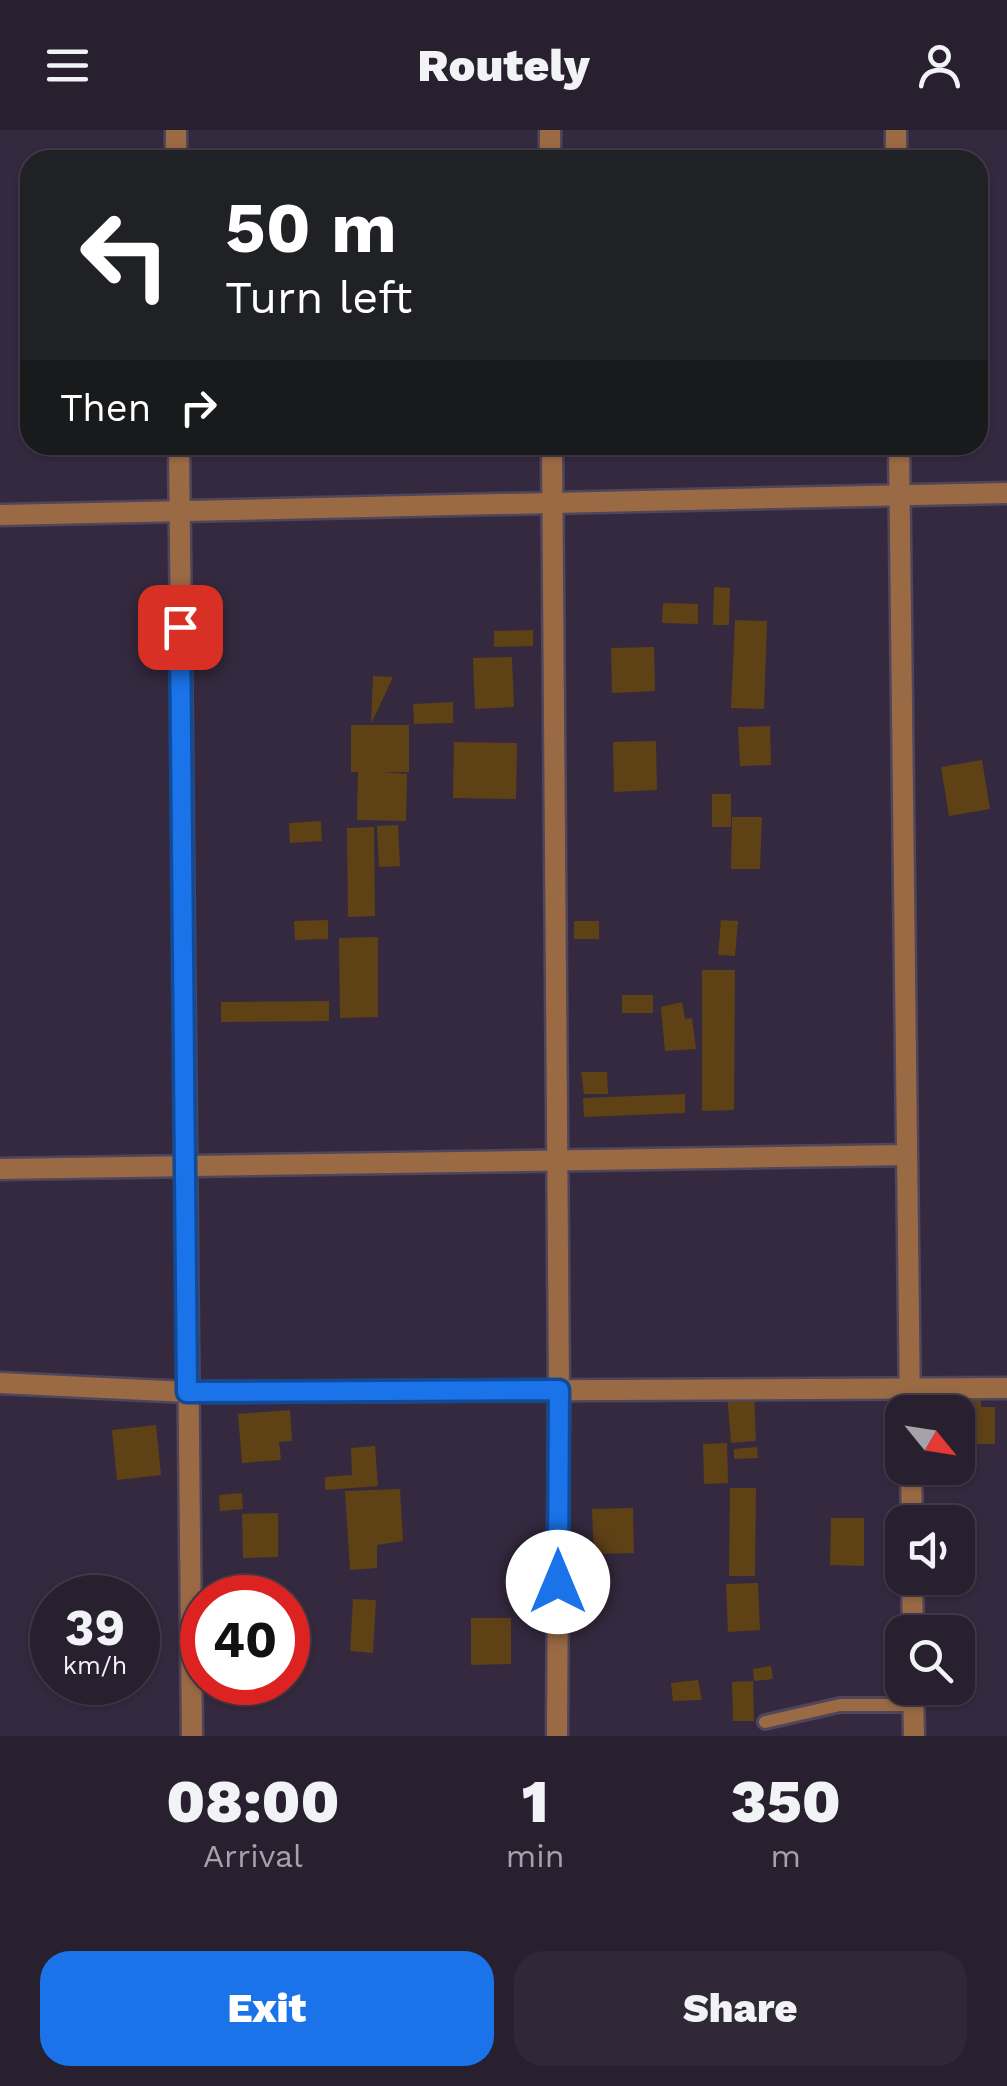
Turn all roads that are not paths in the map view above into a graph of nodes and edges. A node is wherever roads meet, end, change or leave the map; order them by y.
1 (179, 455) edge
2 (552, 455) edge
3 (899, 455) edge
4 (1007, 493) edge
5 (900, 495) junction
6 (552, 503) junction
7 (179, 512) junction
8 (0, 516) edge
9 (908, 1155) junction
10 (557, 1160) junction
11 (185, 1166) junction
12 (0, 1169) edge
13 (0, 1383) edge
14 (910, 1388) junction
15 (1007, 1388) edge
16 (559, 1390) junction
17 (187, 1392) junction
18 (910, 1395) edge
19 (885, 1699) edge
20 (913, 1705) edge
21 (765, 1722) dead end
22 (192, 1736) edge
23 (557, 1736) edge
24 (914, 1736) edge

1 - 7 street
2 - 6 street
3 - 5 street
4 - 5 street
5 - 6 street
5 - 9 street
6 - 7 street
6 - 10 street
7 - 8 street
7 - 11 street
9 - 10 street
9 - 14 street
10 - 11 street
10 - 16 street
11 - 12 street
11 - 17 street
13 - 17 street
14 - 15 street
14 - 16 street
14 - 18 street
16 - 17 street
16 - 23 street
17 - 22 street
19 - 21 lane
20 - 24 street

